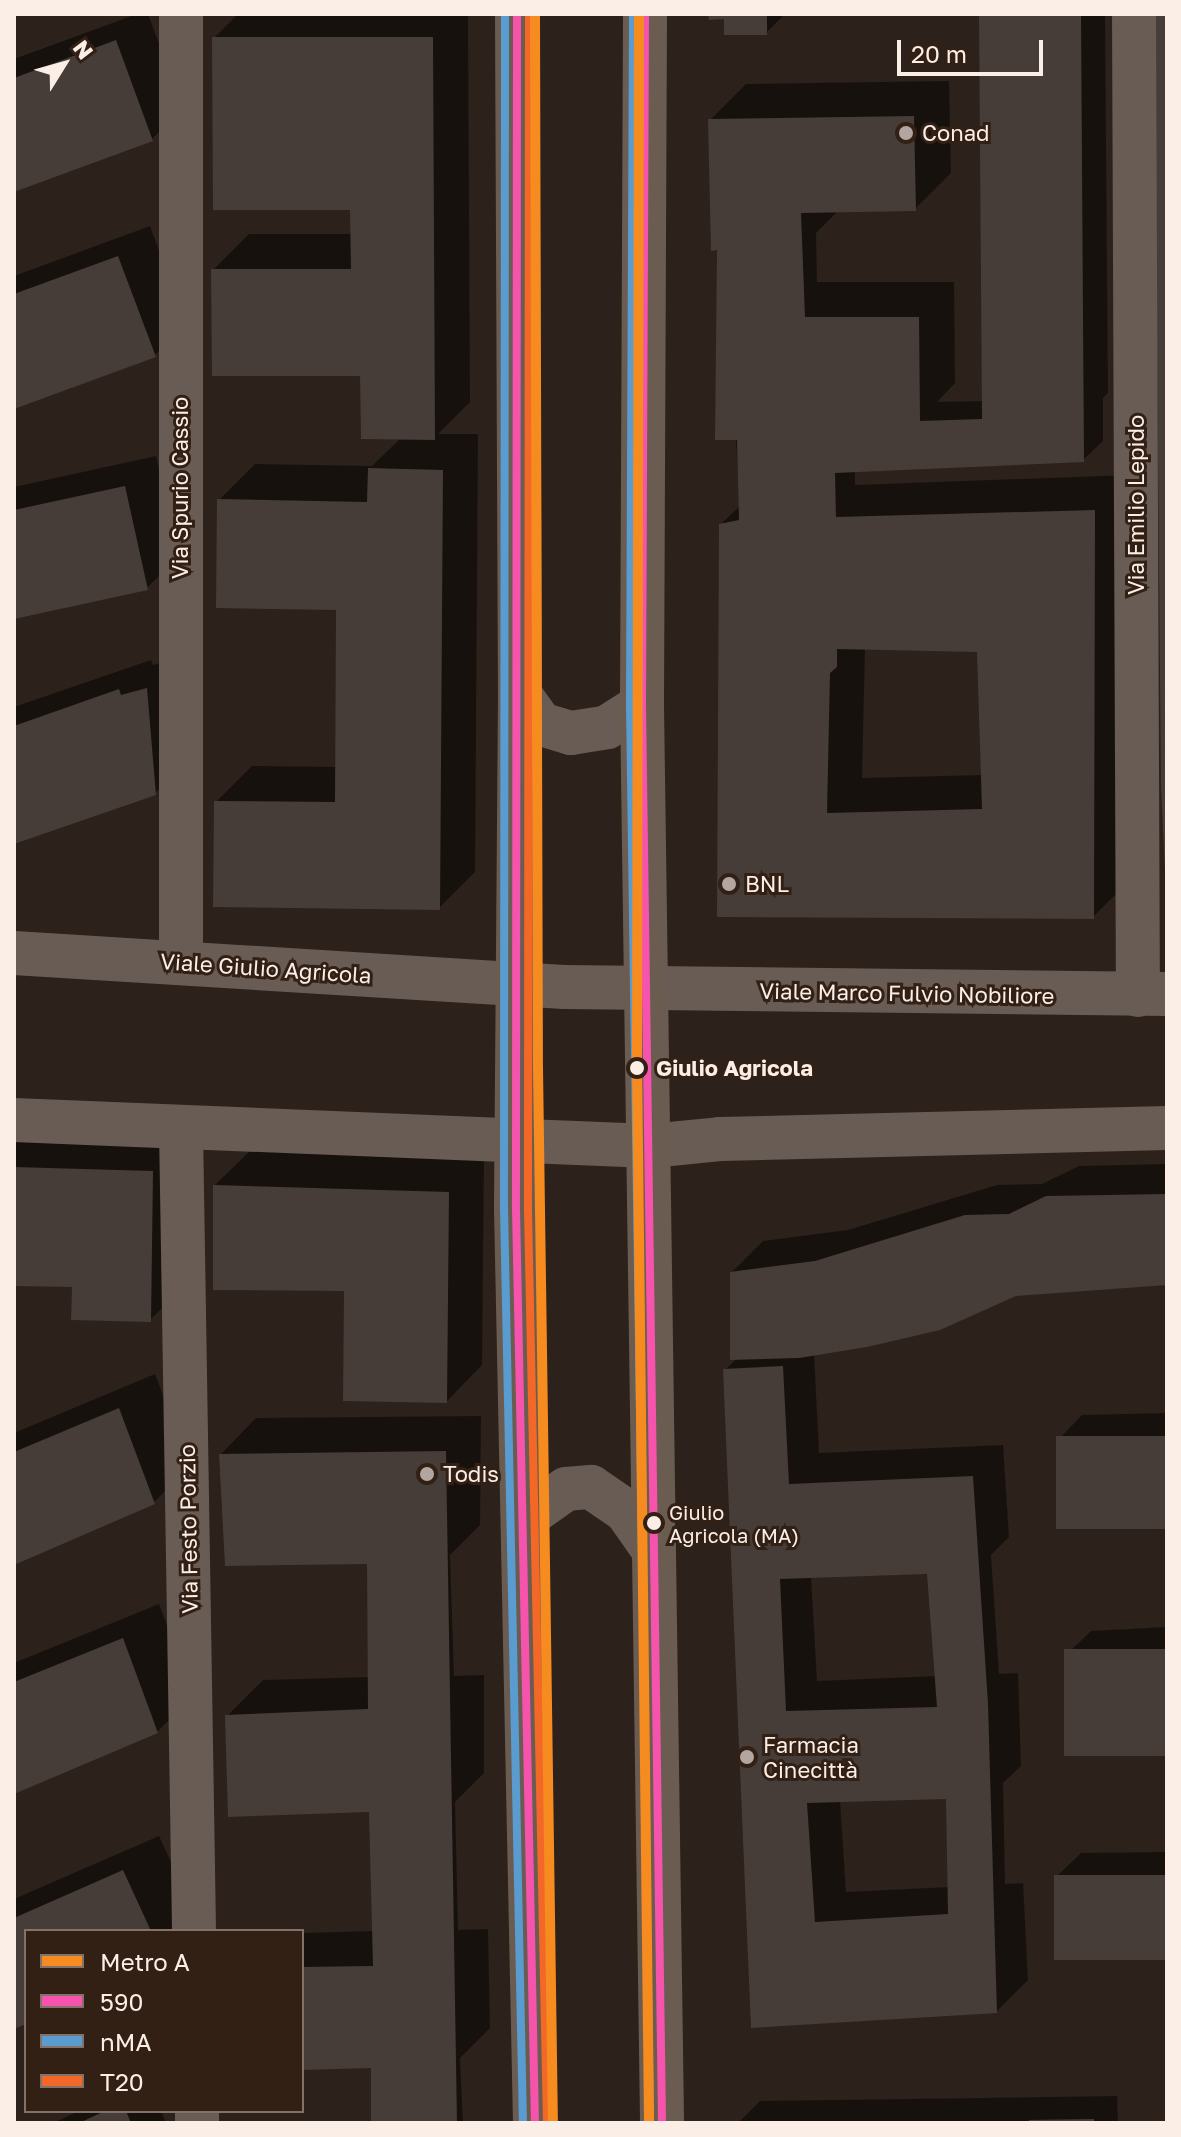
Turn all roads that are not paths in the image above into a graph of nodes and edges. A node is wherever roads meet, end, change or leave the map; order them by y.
1 (181, 14) edge
2 (517, 14) edge
3 (645, 14) edge
4 (1134, 14) edge
5 (520, 695) junction
6 (642, 705) junction
7 (14, 953) edge
8 (181, 962) junction
9 (518, 984) junction
10 (647, 990) junction
11 (1152, 995) edge
12 (14, 1120) edge
13 (181, 1128) junction
14 (1167, 1128) edge
15 (516, 1142) junction
16 (650, 1146) junction
17 (525, 1518) junction
18 (652, 1548) junction
19 (194, 1929) edge
20 (535, 2123) edge
21 (662, 2123) edge

1 - 8 street, Via Spurio Cassio
2 - 5 main road
3 - 6 main road
4 - 11 street, Via Emilio Lepido
5 - 6 street
5 - 9 main road
6 - 10 main road
7 - 8 street, Viale Giulio Agricola
8 - 9 street, Viale Giulio Agricola
9 - 10 street, Viale Giulio Agricola
9 - 15 main road
10 - 11 street, Viale Marco Fulvio Nobiliore
10 - 16 main road
12 - 13 street
13 - 15 street
13 - 19 street, Via Festo Porzio
14 - 16 street
15 - 16 street
15 - 17 main road
16 - 18 main road
17 - 18 street
17 - 20 main road
18 - 21 main road

